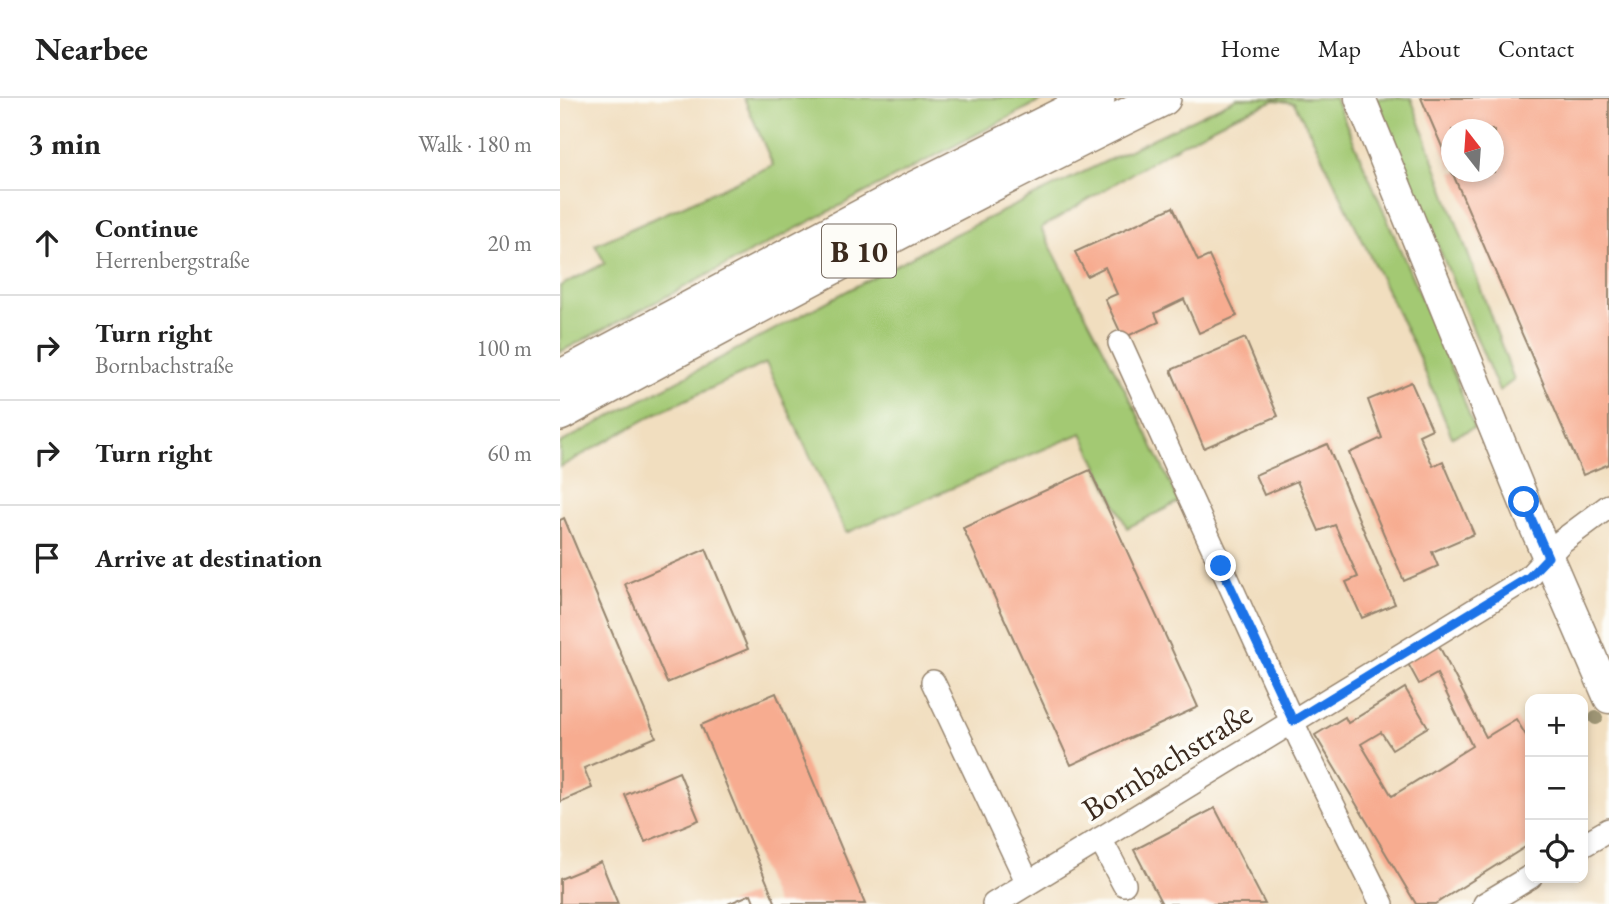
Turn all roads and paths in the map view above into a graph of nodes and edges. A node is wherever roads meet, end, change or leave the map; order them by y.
1 (1097, 98) edge
2 (1163, 98) edge
3 (1364, 110) edge
4 (1120, 343) dead end
5 (560, 378) edge
6 (560, 413) edge
7 (1609, 506) edge
8 (1548, 557) junction
9 (933, 682) dead end
10 (1609, 698) edge
11 (1293, 721) junction
12 (1609, 830) edge
13 (1100, 839) junction
14 (1588, 842) edge
15 (1525, 880) edge
16 (1028, 883) junction
17 (1124, 884) dead end
18 (994, 904) edge
19 (1382, 904) edge
20 (1485, 904) edge

1 - 5 highway, B 10
2 - 6 highway, B 10
3 - 8 main road
4 - 11 street
7 - 8 street, Bornbachstraße
8 - 10 main road
8 - 11 street, Bornbachstraße
9 - 16 street
11 - 13 street, Bornbachstraße
11 - 19 street
12 - 14 street
13 - 16 street, Bornbachstraße
13 - 17 street
15 - 20 street
16 - 18 street, Bornbachstraße

